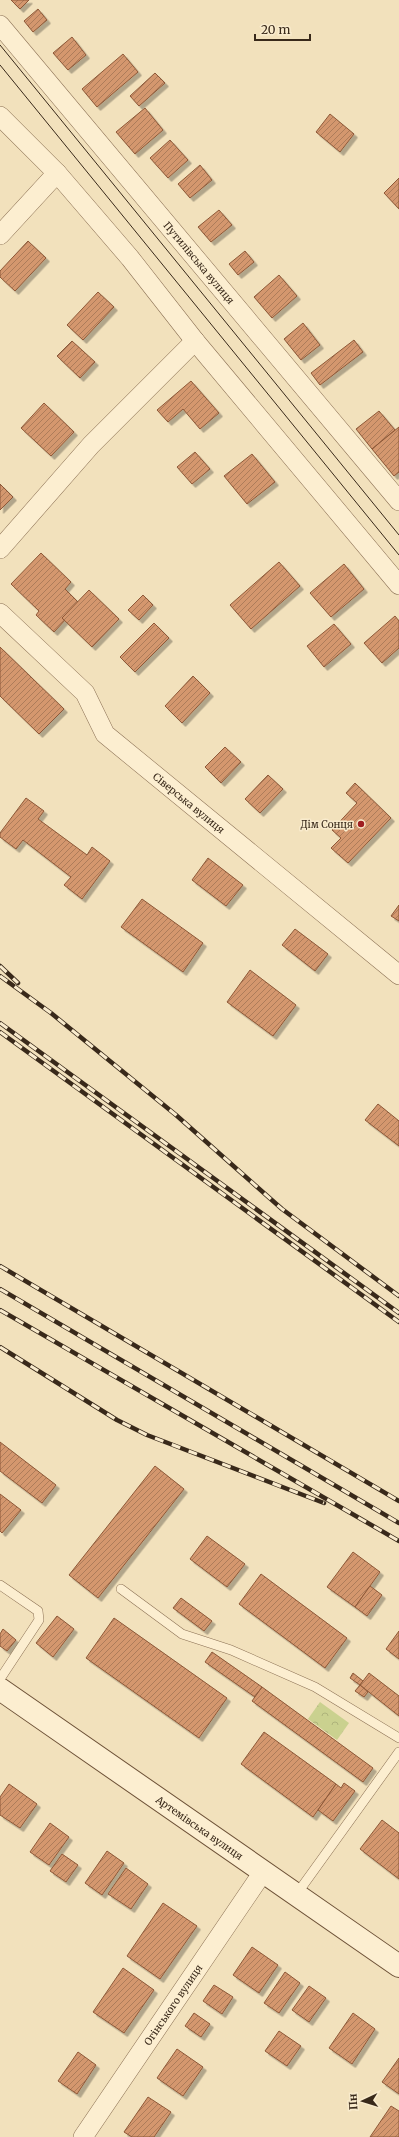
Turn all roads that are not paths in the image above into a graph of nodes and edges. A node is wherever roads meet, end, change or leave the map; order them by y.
1 (0, 25) edge
2 (0, 116) edge
3 (57, 173) junction
4 (0, 235) edge
5 (196, 341) junction
6 (399, 501) edge
7 (0, 549) edge
8 (399, 585) edge
9 (0, 613) edge
10 (399, 975) edge
11 (0, 1585) edge
12 (121, 1589) dead end
13 (0, 1679) edge
14 (0, 1689) edge
15 (399, 1738) edge
16 (399, 1752) edge
17 (264, 1872) junction
18 (296, 1895) junction
19 (399, 1966) edge
20 (83, 2137) edge

1 - 6 street, Путилівська вулиця
2 - 3 street
3 - 4 street
3 - 5 street
5 - 7 street
5 - 8 street
9 - 10 street, Сіверська вулиця
11 - 13 lane
12 - 15 lane
14 - 17 main road, Артемівська вулиця
16 - 18 lane
17 - 18 main road, Артемівська вулиця
17 - 20 street, Огінського вулиця
18 - 19 main road, Артемівська вулиця

